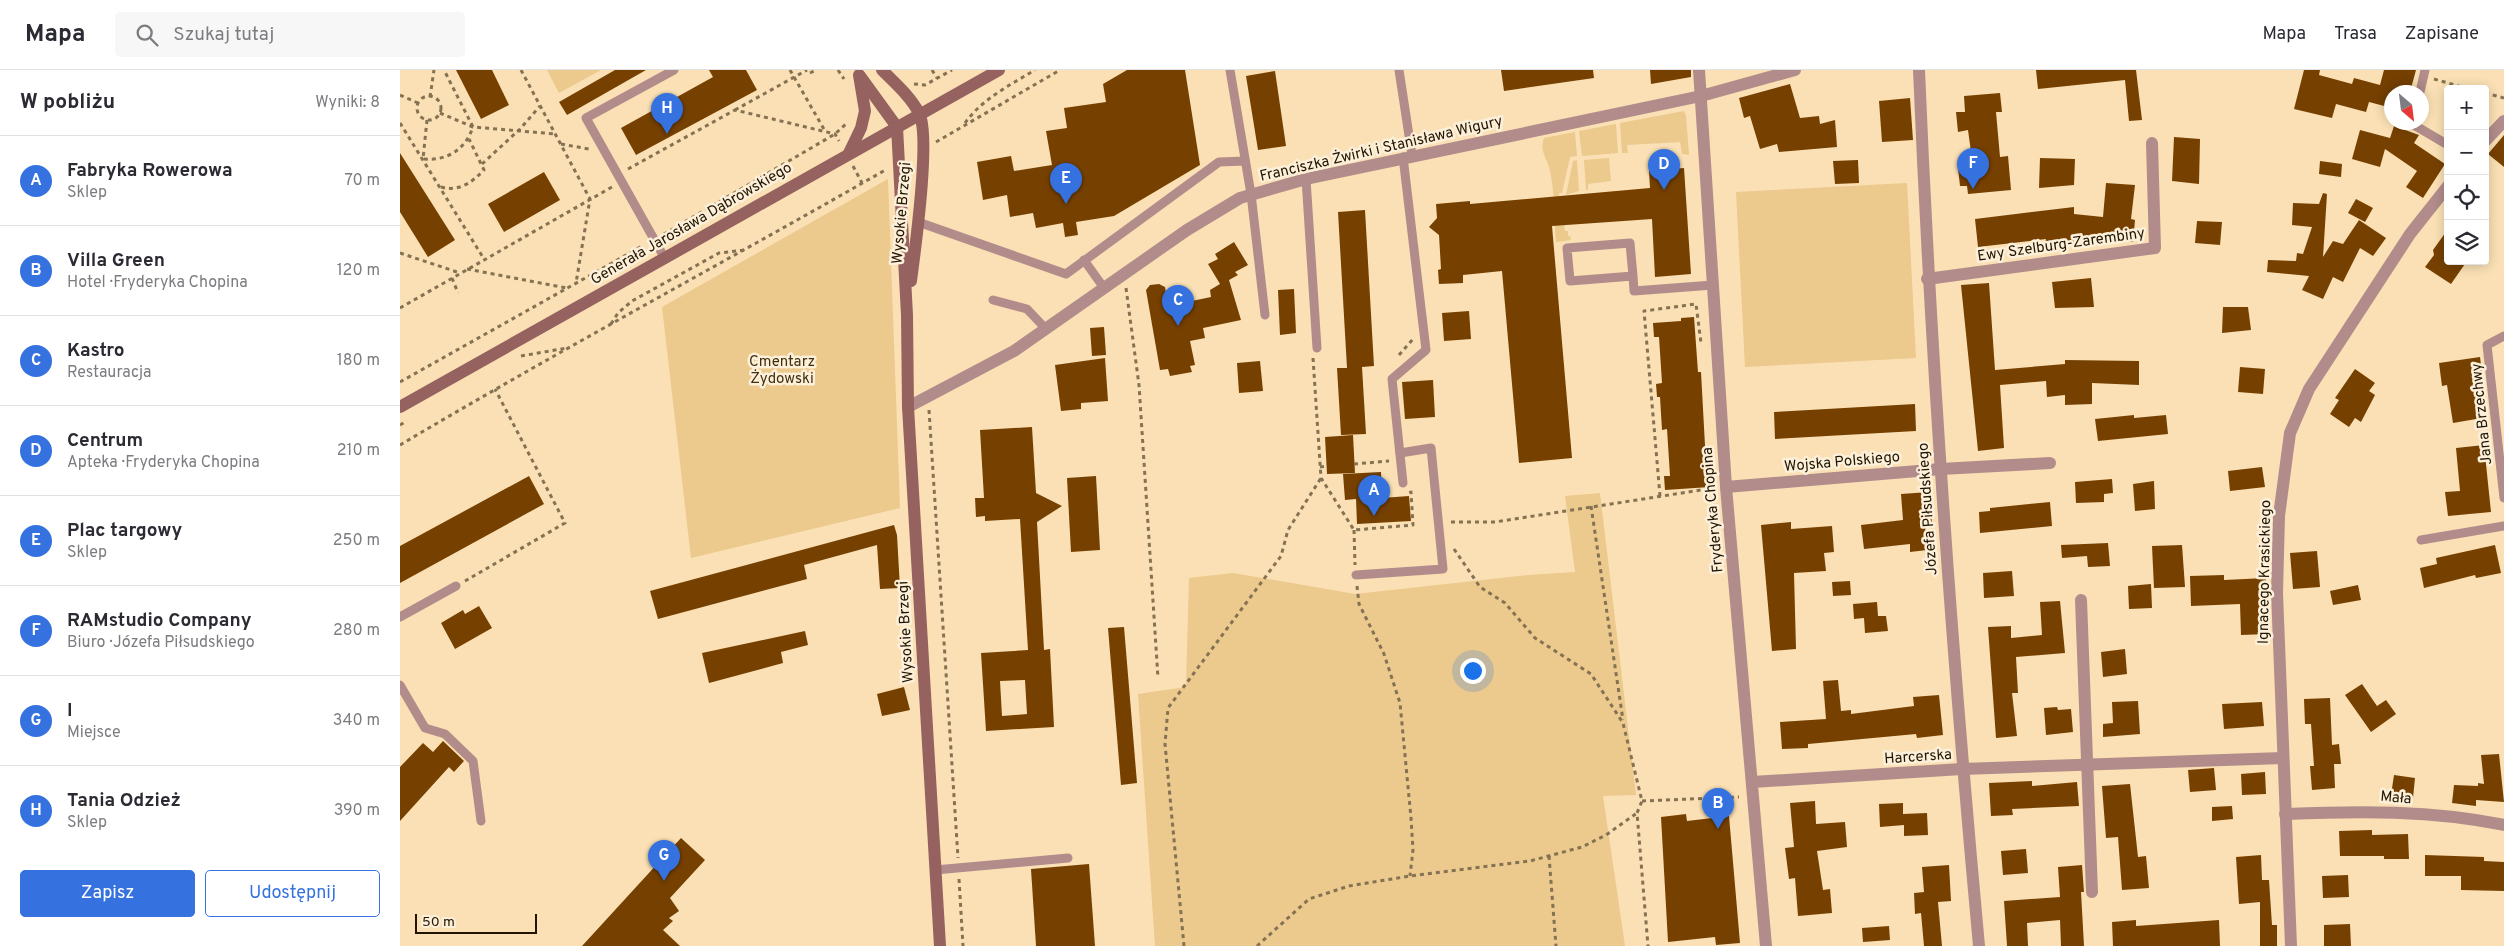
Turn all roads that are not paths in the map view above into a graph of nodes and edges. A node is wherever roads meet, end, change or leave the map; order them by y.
1 (674, 70) edge
2 (882, 70) edge
3 (999, 70) edge
4 (1230, 70) edge
5 (1399, 70) edge
6 (1699, 70) edge
7 (1795, 70) edge
8 (1919, 70) edge
9 (858, 73) edge
10 (1701, 96) junction
11 (920, 114) junction
12 (2504, 121) edge
13 (897, 126) junction
14 (2422, 130) edge
15 (2489, 137) edge
16 (2152, 143) dead end
17 (2444, 143) edge
18 (848, 153) junction
19 (1408, 156) junction
20 (1245, 161) junction
21 (1306, 178) junction
22 (2444, 191) edge
23 (1251, 194) junction
24 (918, 222) junction
25 (664, 257) junction
26 (1084, 260) junction
27 (1633, 276) junction
28 (1928, 279) junction
29 (1713, 285) junction
30 (1104, 288) junction
31 (993, 300) dead end
32 (1265, 315) dead end
33 (907, 316) junction
34 (1046, 329) junction
35 (2504, 336) edge
36 (1317, 348) road end
37 (400, 406) edge
38 (908, 407) junction
39 (1396, 452) junction
40 (2050, 463) dead end
41 (1941, 469) junction
42 (1403, 483) dead end
43 (1726, 487) junction
44 (2504, 498) edge
45 (2504, 526) edge
46 (2422, 540) dead end
47 (1356, 575) road end
48 (456, 586) road end
49 (2081, 600) dead end
50 (400, 617) edge
51 (400, 685) edge
52 (2283, 758) junction
53 (2087, 764) junction
54 (1962, 769) junction
55 (1752, 782) junction
56 (2285, 814) junction
57 (481, 822) dead end
58 (2504, 825) edge
59 (1068, 858) dead end
60 (935, 870) junction
61 (2092, 892) dead end
62 (940, 946) edge
63 (1766, 946) edge
64 (1978, 946) edge
65 (2291, 946) edge

1 - 25 lane
2 - 11 street
3 - 11 street, Generała Jarosława Dąbrowskiego
4 - 20 lane
5 - 19 lane
6 - 10 street, Fryderyka Chopina
7 - 10 street, Franciszka Żwirki i Stanisława Wigury
8 - 28 street, Józefa Piłsudskiego
9 - 13 street
9 - 18 street
10 - 19 street, Franciszka Żwirki i Stanisława Wigury
10 - 29 street, Fryderyka Chopina
11 - 13 street, Generała Jarosława Dąbrowskiego
11 - 24 street, Wysokie Brzegi
12 - 15 street
13 - 18 street, Generała Jarosława Dąbrowskiego
13 - 33 street, Wysokie Brzegi
14 - 17 lane
16 - 28 street, Ewy Szelburg-Zarembiny
18 - 25 street, Generała Jarosława Dąbrowskiego
19 - 21 street, Franciszka Żwirki i Stanisława Wigury
19 - 39 lane
20 - 23 lane
20 - 26 lane
21 - 23 street, Franciszka Żwirki i Stanisława Wigury
21 - 36 lane
22 - 52 street, Ignacego Krasickiego
23 - 30 street, Franciszka Żwirki i Stanisława Wigury
23 - 32 lane
24 - 26 lane
24 - 33 street, Wysokie Brzegi
25 - 37 street, Generała Jarosława Dąbrowskiego
26 - 30 lane
27 - 27 lane
27 - 29 lane
28 - 41 street, Józefa Piłsudskiego
29 - 43 street, Fryderyka Chopina
30 - 34 street, Franciszka Żwirki i Stanisława Wigury
31 - 34 lane
33 - 38 street, Wysokie Brzegi
34 - 38 street, Franciszka Żwirki i Stanisława Wigury
35 - 44 lane, Jana Brzechwy
38 - 60 street, Wysokie Brzegi
39 - 42 lane
39 - 47 lane
40 - 41 street, Wojska Polskiego
41 - 43 street, Wojska Polskiego
41 - 54 street, Józefa Piłsudskiego
43 - 55 street, Fryderyka Chopina
45 - 46 lane
48 - 50 lane
49 - 53 street
51 - 57 lane
52 - 53 street, Harcerska
52 - 56 street, Ignacego Krasickiego
53 - 54 street, Harcerska
53 - 61 street
54 - 55 street, Harcerska
54 - 64 street, Józefa Piłsudskiego
55 - 63 street, Fryderyka Chopina
56 - 58 street, Mała
56 - 65 street, Ignacego Krasickiego
59 - 60 lane
60 - 62 street, Wysokie Brzegi

